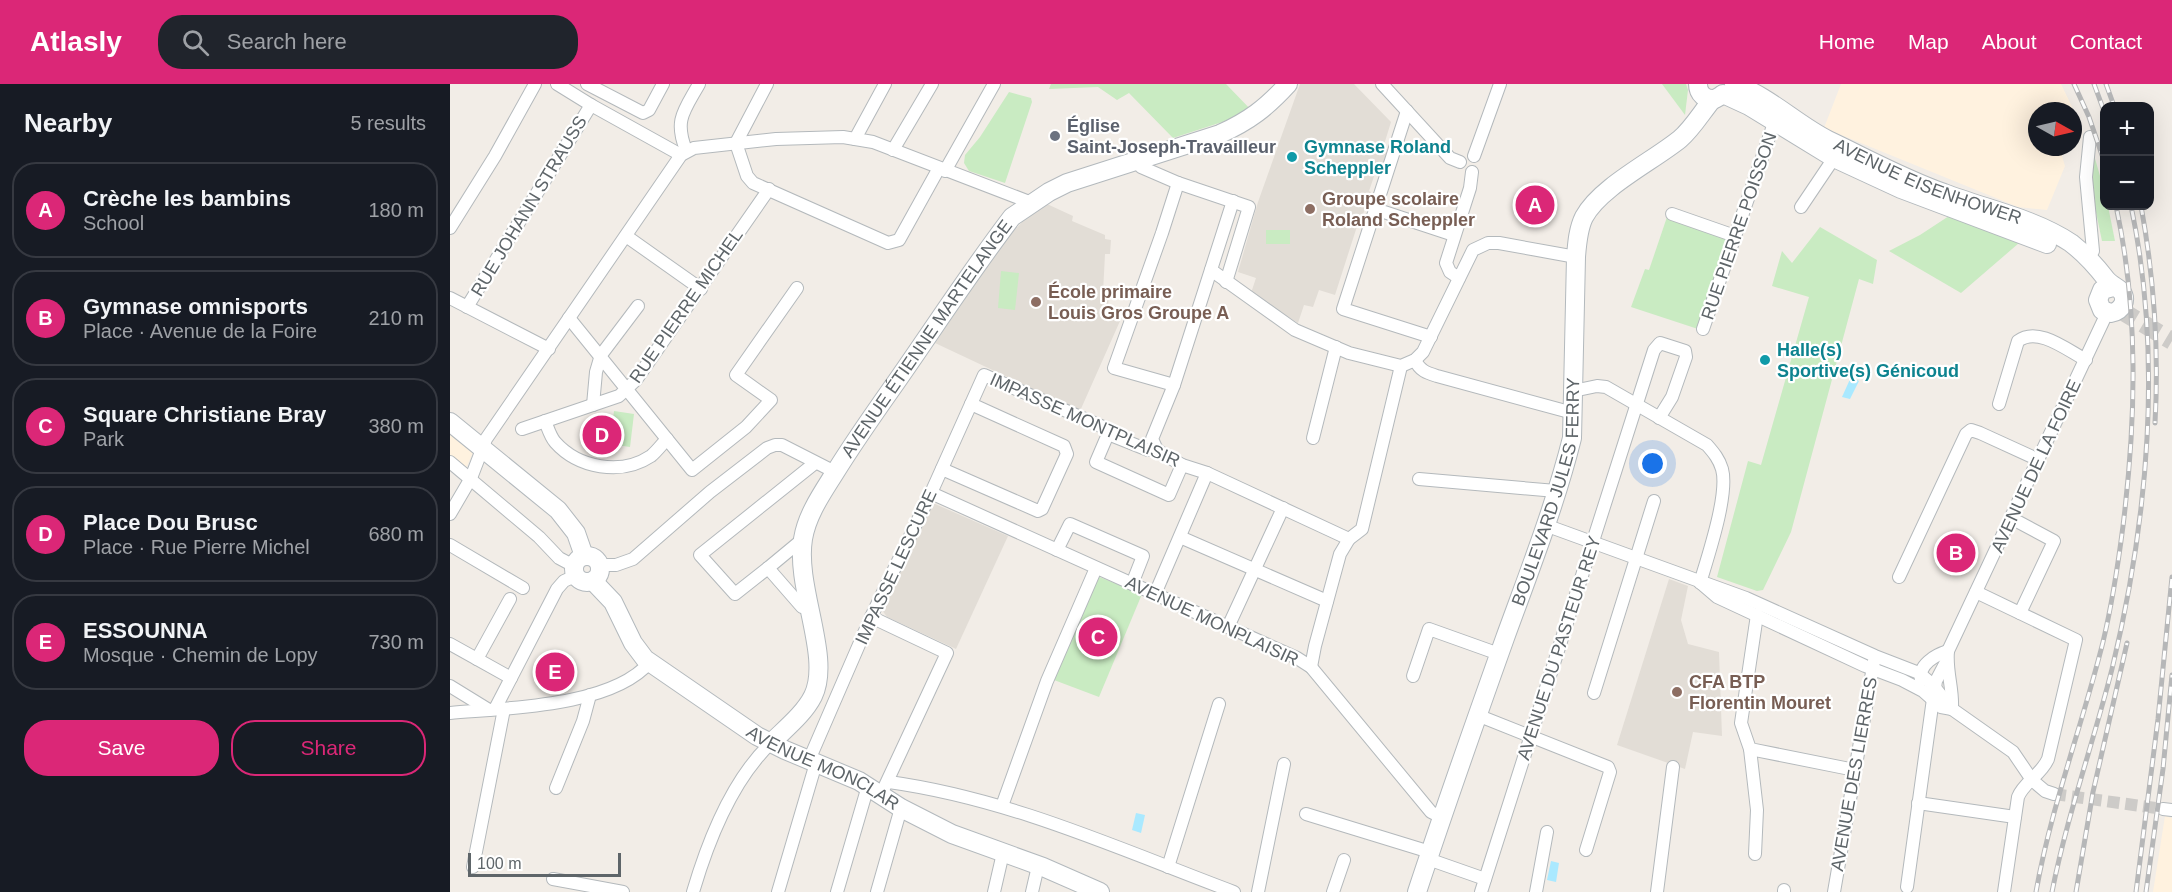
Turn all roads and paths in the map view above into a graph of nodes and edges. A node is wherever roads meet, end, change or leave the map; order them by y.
1 (535, 84) edge
2 (557, 84) edge
3 (587, 84) edge
4 (663, 84) edge
5 (699, 84) edge
6 (767, 84) edge
7 (885, 84) edge
8 (932, 84) edge
9 (994, 84) edge
10 (1287, 84) edge
11 (1382, 84) edge
12 (1500, 84) edge
13 (1715, 89) edge
14 (591, 105) junction
15 (1407, 111) junction
16 (1774, 123) junction
17 (2090, 137) dead end
18 (855, 139) junction
19 (736, 143) junction
20 (893, 150) junction
21 (683, 153) junction
22 (1474, 156) junction
23 (1834, 158) junction
24 (1138, 160) junction
25 (1460, 162) junction
26 (942, 170) junction
27 (1472, 172) junction
28 (1178, 183) junction
29 (769, 189) junction
30 (1233, 201) junction
31 (1032, 203) junction
32 (1801, 207) dead end
33 (1375, 209) junction
34 (1672, 214) dead end
35 (450, 228) edge
36 (1454, 235) junction
37 (626, 236) junction
38 (1735, 236) junction
39 (1576, 257) junction
40 (2088, 259) junction
41 (1211, 270) junction
42 (1459, 278) junction
43 (1226, 282) junction
44 (797, 288) dead end
45 (701, 289) junction
46 (2106, 290) junction
47 (450, 298) edge
48 (638, 306) dead end
49 (467, 307) junction
50 (2107, 313) joint
51 (569, 318) junction
52 (1703, 329) dead end
53 (1431, 337) junction
54 (1336, 347) junction
55 (549, 349) junction
56 (601, 355) junction
57 (1415, 360) junction
58 (2086, 360) junction
59 (1401, 366) junction
60 (984, 375) joint
61 (1174, 385) junction
62 (627, 389) junction
63 (1573, 391) junction
64 (971, 404) junction
65 (1999, 404) dead end
66 (593, 405) junction
67 (1638, 405) junction
68 (1573, 413) junction
69 (1659, 418) junction
70 (545, 421) junction
71 (450, 422) edge
72 (522, 429) dead end
73 (1108, 434) junction
74 (1313, 438) dead end
75 (668, 439) junction
76 (482, 447) junction
77 (1157, 450) junction
78 (2039, 460) junction
79 (450, 462) edge
80 (815, 463) junction
81 (1182, 465) junction
82 (942, 469) junction
83 (835, 472) junction
84 (1208, 473) junction
85 (471, 478) junction
86 (1419, 479) dead end
87 (1556, 491) junction
88 (931, 493) junction
89 (1654, 501) dead end
90 (1282, 508) junction
91 (450, 514) edge
92 (2011, 518) junction
93 (1545, 525) junction
94 (1180, 537) junction
95 (803, 539) junction
96 (1349, 539) junction
97 (1593, 543) junction
98 (450, 545) edge
99 (1057, 550) junction
100 (1636, 559) junction
101 (1096, 567) junction
102 (768, 568) junction
103 (585, 569) junction
104 (1254, 570) junction
105 (1899, 577) dead end
106 (1700, 583) junction
107 (1132, 584) junction
108 (523, 588) dead end
109 (1976, 592) junction
110 (1155, 594) junction
111 (510, 599) dead end
112 (1327, 601) junction
113 (808, 608) junction
114 (2020, 613) junction
115 (1757, 615) junction
116 (871, 617) junction
117 (1228, 627) junction
118 (450, 644) edge
119 (1499, 654) junction
120 (1947, 657) junction
121 (477, 659) junction
122 (650, 662) junction
123 (1874, 662) junction
124 (1311, 667) junction
125 (1919, 673) junction
126 (1413, 675) dead end
127 (511, 678) junction
128 (450, 686) edge
129 (1923, 691) junction
130 (1594, 693) dead end
131 (1934, 694) junction
132 (590, 695) junction
133 (1219, 704) dead end
134 (496, 709) junction
135 (1952, 709) junction
136 (450, 712) edge
137 (1477, 715) junction
138 (1531, 735) junction
139 (771, 743) junction
140 (1750, 749) junction
141 (812, 762) junction
142 (1284, 764) dead end
143 (1673, 767) dead end
144 (1855, 770) junction
145 (2032, 780) junction
146 (879, 787) junction
147 (556, 789) dead end
148 (2054, 794) tunnel mouth
149 (1918, 803) junction
150 (1002, 806) junction
151 (901, 808) junction
152 (1306, 814) dead end
153 (1441, 817) junction
154 (2014, 817) junction
155 (1547, 832) dead end
156 (1586, 850) dead end
157 (1003, 853) junction
158 (1755, 854) dead end
159 (1429, 856) junction
160 (1344, 860) dead end
161 (1038, 866) junction
162 (473, 867) dead end
163 (1168, 867) junction
164 (553, 879) dead end
165 (1485, 879) junction
166 (1906, 887) dead end
167 (623, 892) edge
168 (693, 892) edge
169 (778, 892) edge
170 (837, 892) edge
171 (877, 892) edge
172 (994, 892) edge
173 (1032, 892) edge
174 (1100, 892) edge
175 (1233, 892) edge
176 (1258, 892) edge
177 (1333, 892) edge
178 (1417, 892) edge
179 (1480, 892) edge
180 (1536, 892) edge
181 (1657, 892) edge
182 (1834, 892) edge
183 (2004, 892) edge

1 - 35 street
2 - 14 street
3 - 4 street
5 - 21 street
6 - 19 street
7 - 18 street
8 - 20 street
9 - 26 street
10 - 24 street, AVENUE ÉTIENNE MARTELANGE
11 - 15 street
12 - 22 street
13 - 16 street, AVENUE EISENHOWER
13 - 39 street, BOULEVARD JULES FERRY
13 - 40 street, AVENUE EISENHOWER
14 - 21 street
14 - 49 street, RUE JOHANN STRAUSS
15 - 25 street
15 - 33 street
16 - 23 street, AVENUE EISENHOWER
16 - 38 street, RUE PIERRE POISSON
17 - 40 street
18 - 19 street
18 - 20 street
19 - 21 street
19 - 29 street
20 - 26 street
21 - 37 street
22 - 25 street
22 - 27 street
23 - 32 street
23 - 46 street, AVENUE EISENHOWER
24 - 28 street
24 - 31 street, AVENUE ÉTIENNE MARTELANGE
25 - 27 street
26 - 29 street
26 - 31 street
27 - 36 street
28 - 30 street
28 - 61 street
29 - 45 street, RUE PIERRE MICHEL
30 - 41 street
30 - 43 street
31 - 83 street, AVENUE ÉTIENNE MARTELANGE
33 - 36 street
33 - 53 street
34 - 38 street
36 - 42 street
37 - 45 street
37 - 51 street
38 - 52 street, RUE PIERRE POISSON
39 - 42 street
39 - 63 street, BOULEVARD JULES FERRY
40 - 46 street, AVENUE EISENHOWER
41 - 43 street
41 - 61 street
42 - 53 street
43 - 54 street
44 - 75 street
45 - 62 street, RUE PIERRE MICHEL
46 - 50 street
47 - 49 street
48 - 56 street
49 - 55 street
50 - 58 street, AVENUE DE LA FOIRE
51 - 55 street
51 - 56 street
53 - 57 street
54 - 59 street
54 - 74 street
55 - 76 street
56 - 62 street
56 - 66 street
57 - 59 street
57 - 68 street
58 - 65 street
58 - 78 street, AVENUE DE LA FOIRE
59 - 96 street
60 - 64 street, IMPASSE LESCURE
60 - 73 street, IMPASSE MONTPLAISIR
61 - 77 street
62 - 66 street, RUE PIERRE MICHEL
62 - 75 street
63 - 67 street
63 - 68 street, BOULEVARD JULES FERRY
64 - 82 street, IMPASSE LESCURE
64 - 82 street
66 - 70 street, RUE PIERRE MICHEL
67 - 69 street
67 - 69 street, AVENUE DU PASTEUR REY
67 - 97 street, AVENUE DU PASTEUR REY
68 - 87 street, BOULEVARD JULES FERRY
69 - 106 street
70 - 72 street, RUE PIERRE MICHEL
70 - 75 street
71 - 76 street, AVENUE MONCLAR
73 - 77 street, IMPASSE MONTPLAISIR
73 - 81 street
76 - 85 street
76 - 103 street, AVENUE MONCLAR
77 - 81 street, IMPASSE MONTPLAISIR
78 - 92 street, AVENUE DE LA FOIRE
78 - 105 street
79 - 85 street
80 - 83 street
80 - 102 street
80 - 103 street
81 - 84 street, IMPASSE MONTPLAISIR
82 - 88 street, IMPASSE LESCURE
83 - 95 street, AVENUE ÉTIENNE MARTELANGE
84 - 90 street, IMPASSE MONTPLAISIR
84 - 94 street
85 - 91 street
85 - 103 street
86 - 87 street
87 - 93 street, BOULEVARD JULES FERRY
88 - 99 street, AVENUE MONPLAISIR
88 - 116 street, IMPASSE LESCURE
89 - 100 street
90 - 96 street, IMPASSE MONTPLAISIR
90 - 104 street
92 - 109 street, AVENUE DE LA FOIRE
92 - 114 street
93 - 97 street
93 - 119 street, BOULEVARD JULES FERRY
94 - 104 street
94 - 110 street
95 - 102 street
95 - 113 street, AVENUE ÉTIENNE MARTELANGE
96 - 112 street
97 - 100 street
97 - 138 street, AVENUE DU PASTEUR REY
98 - 108 street
99 - 101 street, AVENUE MONPLAISIR
99 - 107 street
100 - 106 street
100 - 130 street
101 - 107 street, AVENUE MONPLAISIR
101 - 150 street
102 - 113 street
103 - 122 street, AVENUE MONCLAR
103 - 127 street
104 - 112 street
104 - 117 street
106 - 115 street
106 - 123 street
107 - 110 street, AVENUE MONPLAISIR
109 - 114 street
109 - 120 street, AVENUE DE LA FOIRE
110 - 117 street, AVENUE MONPLAISIR
111 - 121 street
112 - 124 street
113 - 139 street, AVENUE ÉTIENNE MARTELANGE
114 - 145 street
115 - 123 street
115 - 140 street
116 - 141 street, IMPASSE LESCURE
116 - 146 street
117 - 124 street, AVENUE MONPLAISIR
118 - 121 street
119 - 126 street
119 - 137 street, BOULEVARD JULES FERRY
120 - 125 street
120 - 131 street, AVENUE DE LA FOIRE
120 - 135 street
121 - 127 street
122 - 132 street
122 - 139 street, AVENUE MONCLAR
123 - 125 street
123 - 129 street
123 - 144 street, AVENUE DES LIERRES
124 - 153 street, AVENUE MONPLAISIR
125 - 129 street
125 - 131 street
127 - 134 street
128 - 134 street
129 - 131 street
131 - 135 street
131 - 149 street, AVENUE DE LA FOIRE
132 - 134 street
132 - 147 street
133 - 163 street
134 - 136 street
134 - 162 street
135 - 145 street
137 - 138 street
137 - 153 street, BOULEVARD JULES FERRY
138 - 156 street
138 - 165 street, AVENUE DU PASTEUR REY
139 - 141 street, AVENUE MONCLAR
139 - 168 street
140 - 144 street
140 - 158 street
141 - 146 street, AVENUE MONCLAR
141 - 169 street, IMPASSE LESCURE
142 - 176 street
143 - 181 street
144 - 182 street, AVENUE DES LIERRES
145 - 148 street
145 - 154 street
146 - 150 street
146 - 151 street, AVENUE MONCLAR
146 - 170 street
149 - 154 street
149 - 166 street, AVENUE DE LA FOIRE
150 - 163 street
151 - 157 street, AVENUE MONCLAR
151 - 171 street
152 - 159 street
153 - 159 street, BOULEVARD JULES FERRY
154 - 183 street
155 - 180 street
157 - 161 street, AVENUE MONCLAR
157 - 172 street
159 - 165 street
159 - 178 street, BOULEVARD JULES FERRY
160 - 177 street
161 - 173 street
161 - 174 street, AVENUE MONCLAR
163 - 175 street
164 - 167 street
165 - 179 street, AVENUE DU PASTEUR REY

